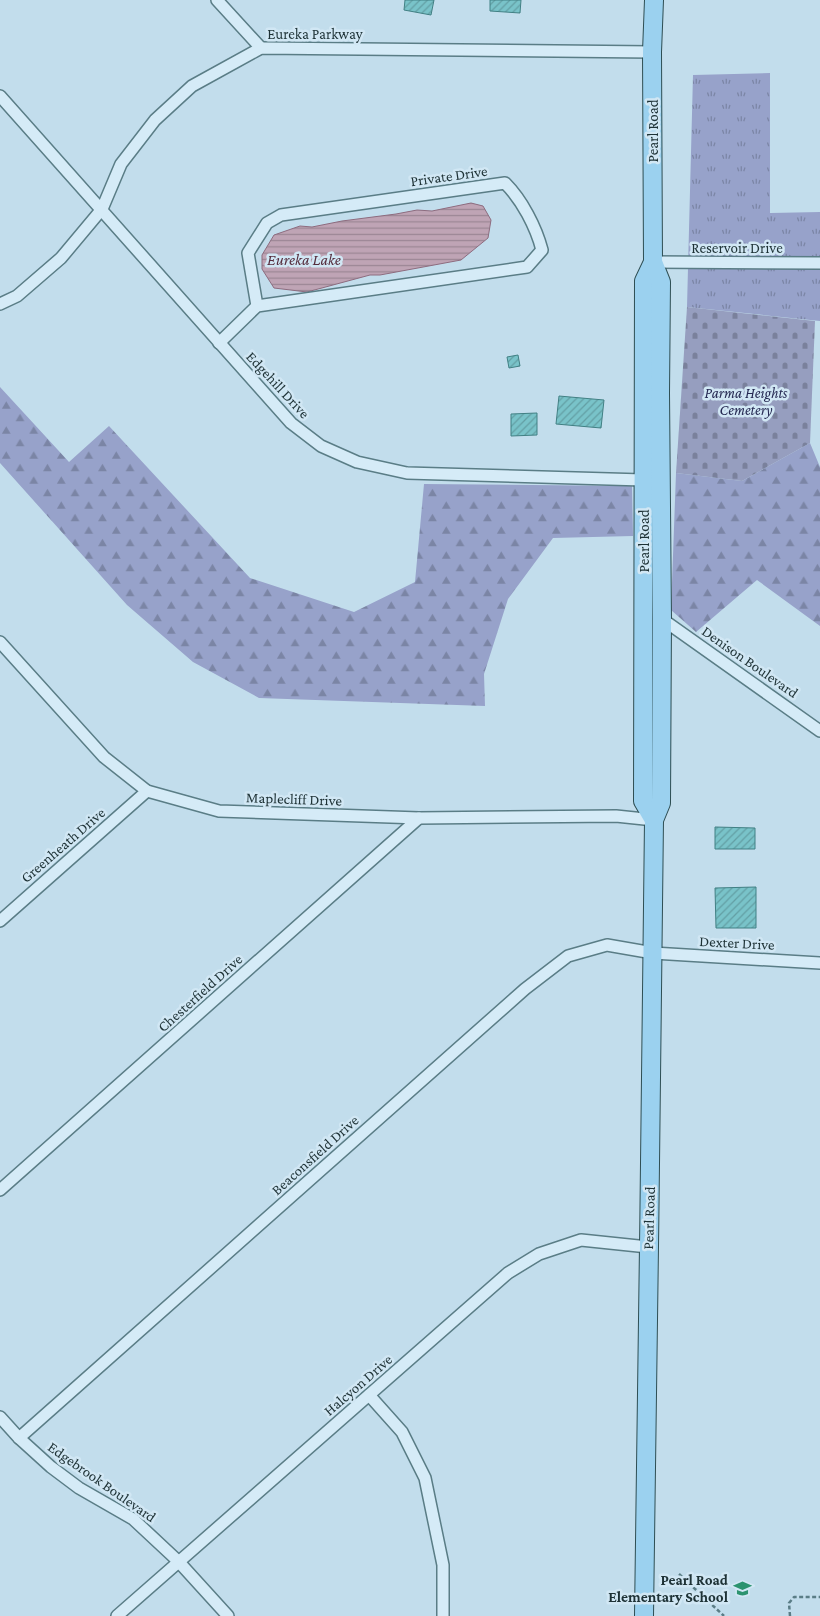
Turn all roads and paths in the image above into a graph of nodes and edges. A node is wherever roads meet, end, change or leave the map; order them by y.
1 (217, 0) edge
2 (654, 0) edge
3 (260, 48) junction
4 (652, 52) junction
5 (0, 96) edge
6 (102, 209) junction
7 (653, 262) junction
8 (820, 263) edge
9 (0, 304) edge
10 (257, 306) junction
11 (219, 343) junction
12 (643, 480) junction
13 (662, 619) junction
14 (3, 650) edge
15 (820, 731) edge
16 (147, 791) junction
17 (419, 818) junction
18 (654, 820) junction
19 (0, 921) edge
20 (653, 953) junction
21 (820, 963) edge
22 (0, 1190) edge
23 (648, 1247) junction
24 (369, 1396) junction
25 (0, 1417) edge
26 (19, 1438) junction
27 (178, 1561) junction
28 (679, 1574) dead end
29 (820, 1597) edge
30 (117, 1616) edge
31 (228, 1616) edge
32 (442, 1616) edge
33 (644, 1616) edge
34 (724, 1616) edge
35 (790, 1616) edge

1 - 3 street
2 - 4 main road, Pearl Road
3 - 4 street, Eureka Parkway
3 - 6 street, Eureka Parkway
4 - 7 main road, Pearl Road
5 - 6 street, Edgehill Drive
6 - 9 street, Eureka Parkway
6 - 11 street, Edgehill Drive
7 - 8 street, Reservoir Drive
7 - 12 main road, Pearl Road
7 - 13 main road, Pearl Road
10 - 10 street, Private Drive
10 - 11 street
11 - 12 street, Edgehill Drive
12 - 18 main road, Pearl Road
13 - 15 street, Denison Boulevard
13 - 18 main road, Pearl Road
14 - 16 street, Maplecliff Drive
16 - 17 street, Maplecliff Drive
16 - 19 street, Greenheath Drive
17 - 18 street, Maplecliff Drive
17 - 22 street, Chesterfield Drive
18 - 20 main road, Pearl Road
20 - 21 street, Dexter Drive
20 - 23 main road, Pearl Road
20 - 26 street, Beaconsfield Drive
23 - 24 street, Halcyon Drive
23 - 33 main road, Pearl Road
24 - 27 street, Halcyon Drive
24 - 32 street
25 - 26 street, Edgebrook Boulevard
26 - 27 street, Edgebrook Boulevard
27 - 30 street, Halcyon Drive
27 - 31 street, Edgebrook Boulevard
28 - 34 path
29 - 35 path

